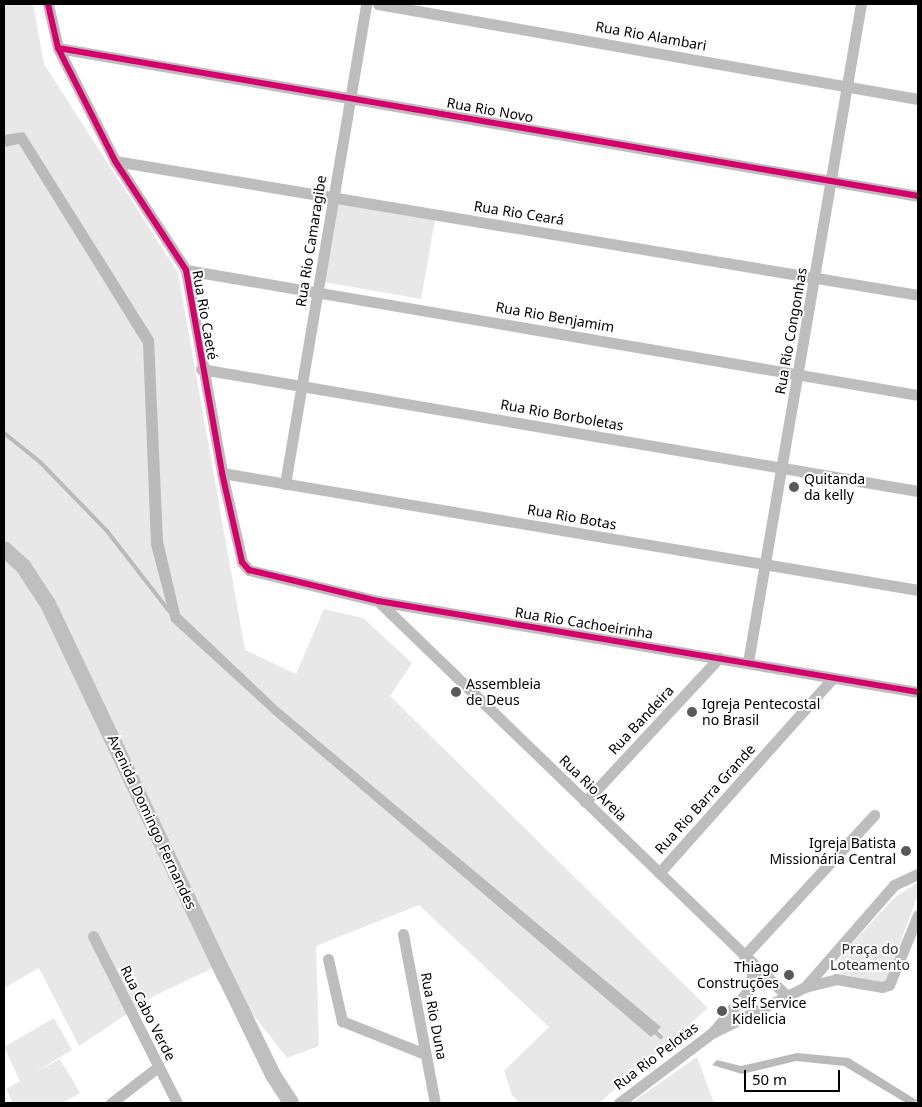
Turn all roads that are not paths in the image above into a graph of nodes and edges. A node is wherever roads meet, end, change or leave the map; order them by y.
1 (48, 4) edge
2 (366, 4) edge
3 (378, 4) edge
4 (860, 4) edge
5 (58, 48) junction
6 (849, 87) junction
7 (350, 98) junction
8 (918, 99) edge
9 (115, 161) junction
10 (832, 181) junction
11 (918, 196) edge
12 (333, 198) junction
13 (186, 270) junction
14 (815, 278) junction
15 (318, 292) junction
16 (918, 295) edge
17 (202, 369) junction
18 (798, 374) junction
19 (302, 386) junction
20 (918, 394) edge
21 (782, 468) junction
22 (222, 473) junction
23 (285, 484) junction
24 (918, 491) edge
25 (4, 549) edge
26 (765, 564) junction
27 (248, 570) joint
28 (918, 590) edge
29 (378, 601) junction
30 (719, 658) junction
31 (748, 662) junction
32 (833, 678) junction
33 (918, 692) edge
34 (585, 802) junction
35 (874, 815) dead end
36 (659, 873) junction
37 (918, 874) edge
38 (918, 915) edge
39 (403, 934) dead end
40 (93, 936) dead end
41 (328, 959) dead end
42 (748, 959) junction
43 (805, 987) junction
44 (786, 996) junction
45 (712, 1033) junction
46 (425, 1054) junction
47 (158, 1068) junction
48 (112, 1103) edge
49 (177, 1103) edge
50 (291, 1103) edge
51 (435, 1103) edge
52 (619, 1103) edge

1 - 5 street, Rua Rio Caeté
2 - 7 street, Rua Rio Camaragibe
3 - 6 street, Rua Rio Alambari
4 - 6 street, Rua Rio Congonhas
5 - 7 street, Rua Rio Novo
5 - 9 street, Rua Rio Caeté
6 - 8 street, Rua Rio Alambari
6 - 10 street, Rua Rio Congonhas
7 - 10 street, Rua Rio Novo
7 - 12 street, Rua Rio Camaragibe
9 - 12 street, Rua Rio Ceará
9 - 13 street, Rua Rio Caeté
10 - 11 street, Rua Rio Novo
10 - 14 street, Rua Rio Congonhas
12 - 14 street, Rua Rio Ceará
12 - 15 street, Rua Rio Camaragibe
13 - 15 street, Rua Rio Benjamim
13 - 17 street, Rua Rio Caeté
14 - 16 street, Rua Rio Ceará
14 - 18 street, Rua Rio Congonhas
15 - 18 street, Rua Rio Benjamim
15 - 19 street, Rua Rio Camaragibe
17 - 19 street, Rua Rio Borboletas
17 - 22 street, Rua Rio Caeté
18 - 20 street, Rua Rio Benjamim
18 - 21 street, Rua Rio Congonhas
19 - 21 street, Rua Rio Borboletas
19 - 23 street, Rua Rio Camaragibe
21 - 24 street, Rua Rio Borboletas
21 - 26 street, Rua Rio Congonhas
22 - 23 street, Rua Rio Botas
22 - 27 street, Rua Rio Caeté
23 - 26 street, Rua Rio Botas
25 - 50 main road, Avenida Domingo Fernandes
26 - 28 street, Rua Rio Botas
26 - 31 street, Rua Rio Congonhas
27 - 29 street, Rua Rio Cachoeirinha
29 - 30 street, Rua Rio Cachoeirinha
29 - 34 street, Rua Rio Areia
30 - 31 street, Rua Rio Cachoeirinha
30 - 34 street, Rua Bandeira
31 - 32 street, Rua Rio Cachoeirinha
32 - 33 street, Rua Rio Cachoeirinha
32 - 36 street, Rua Rio Barra Grande
34 - 36 street, Rua Rio Areia
35 - 42 street
36 - 42 street, Rua Rio Areia
37 - 43 street, Rua Rio Pelotas
38 - 43 street
39 - 46 street, Rua Rio Duna
40 - 47 street, Rua Cabo Verde
41 - 46 street
42 - 44 street, Rua Rio Areia
42 - 45 street, Rua Rio Pelotas
43 - 44 street, Rua Rio Pelotas
44 - 45 street, Rua Rio Pelotas
45 - 52 street, Rua Rio Pelotas
46 - 51 street, Rua Rio Duna
47 - 48 street
47 - 49 street, Rua Cabo Verde

